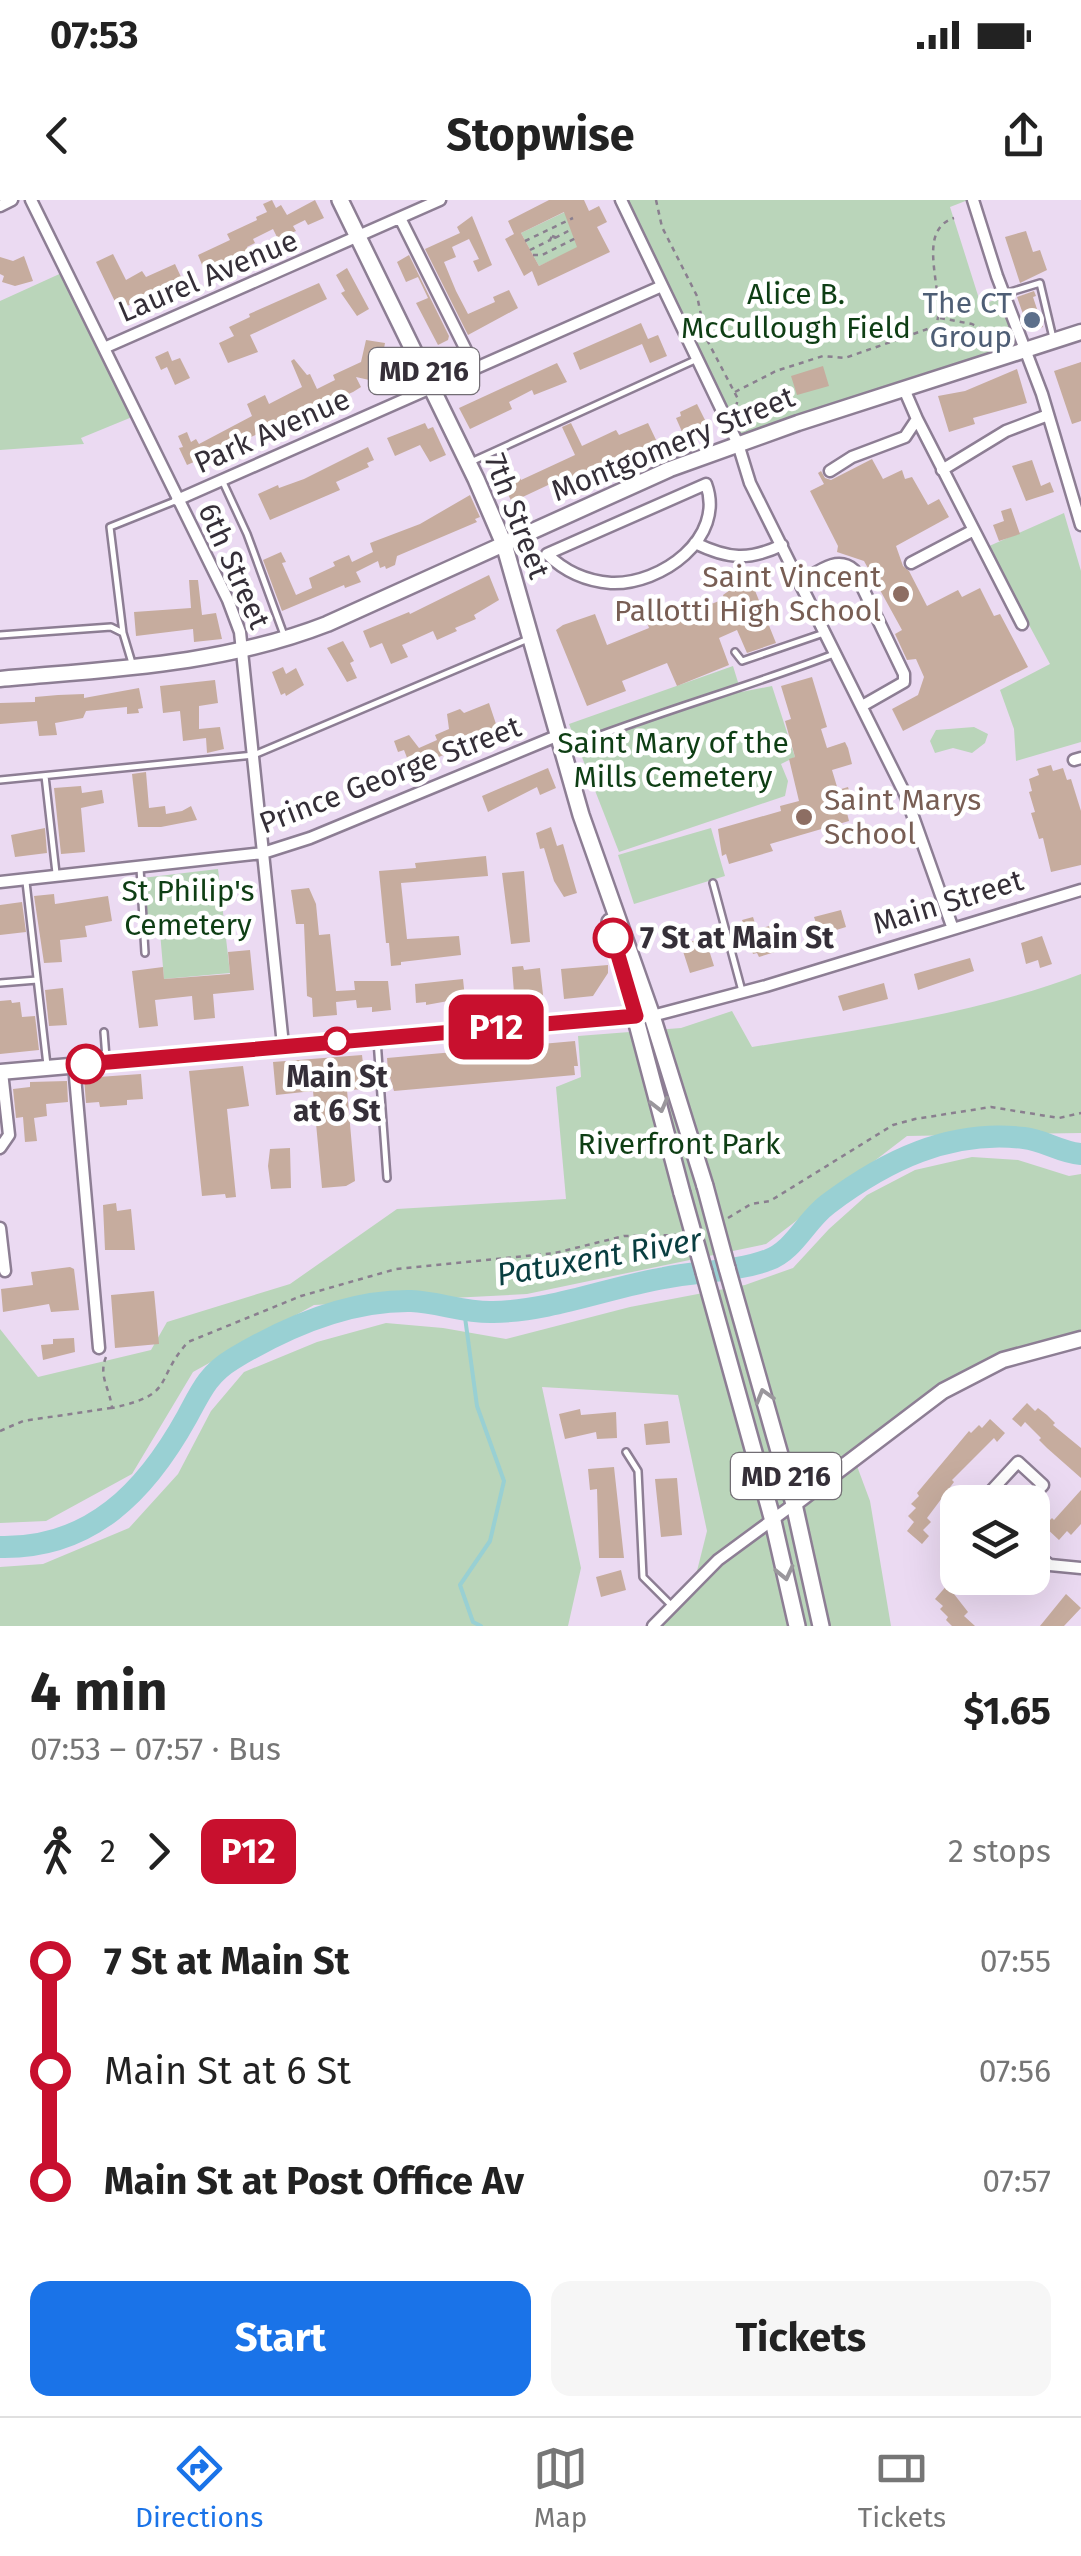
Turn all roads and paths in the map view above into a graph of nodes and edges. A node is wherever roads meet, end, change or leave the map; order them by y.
1 (12, 200) edge
2 (31, 200) edge
3 (340, 200) edge
4 (440, 200) edge
5 (620, 200) edge
6 (656, 200) edge
7 (973, 200) edge
8 (0, 206) edge
9 (400, 218) junction
10 (573, 218) dead end
11 (954, 218) dead end
12 (572, 229) dead end
13 (548, 230) junction
14 (359, 238) junction
15 (576, 238) dead end
16 (553, 239) junction
17 (525, 241) dead end
18 (557, 247) junction
19 (662, 286) junction
20 (1004, 294) junction
21 (939, 317) junction
22 (1081, 332) edge
23 (1005, 340) dead end
24 (1053, 341) junction
25 (104, 348) junction
26 (1025, 350) junction
27 (697, 359) junction
28 (475, 368) junction
29 (432, 387) junction
30 (904, 389) junction
31 (734, 392) junction
32 (1048, 415) junction
33 (917, 419) junction
34 (730, 426) junction
35 (738, 444) junction
36 (468, 463) junction
37 (942, 470) junction
38 (830, 471) dead end
39 (222, 480) junction
40 (177, 500) junction
41 (1081, 525) edge
42 (972, 531) junction
43 (695, 543) junction
44 (504, 544) junction
45 (782, 545) junction
46 (911, 563) dead end
47 (801, 582) junction
48 (1022, 624) dead end
49 (827, 632) junction
50 (124, 633) junction
51 (0, 635) edge
52 (531, 638) junction
53 (285, 640) junction
54 (245, 651) junction
55 (735, 652) dead end
56 (837, 653) junction
57 (133, 666) junction
58 (0, 679) edge
59 (862, 706) junction
60 (561, 742) junction
61 (254, 756) junction
62 (46, 776) junction
63 (0, 780) edge
64 (263, 853) junction
65 (140, 868) junction
66 (56, 876) junction
67 (26, 879) junction
68 (0, 882) edge
69 (713, 883) dead end
70 (1081, 890) edge
71 (953, 929) junction
72 (145, 953) dead end
73 (37, 980) junction
74 (0, 983) edge
75 (742, 992) junction
76 (644, 1016) junction
77 (104, 1032) dead end
78 (377, 1037) junction
79 (283, 1045) junction
80 (106, 1062) junction
81 (74, 1065) junction
82 (47, 1068) junction
83 (1, 1072) edge
84 (1081, 1113) edge
85 (0, 1148) edge
86 (388, 1178) dead end
87 (714, 1223) dead end
88 (0, 1228) edge
89 (680, 1235) dead end
90 (5, 1272) dead end
91 (1081, 1340) edge
92 (104, 1351) joint
93 (112, 1408) junction
94 (0, 1430) edge
95 (626, 1452) dead end
96 (997, 1485) edge
97 (1043, 1485) edge
98 (794, 1504) junction
99 (773, 1520) junction
100 (1050, 1565) edge
101 (1081, 1568) edge
102 (672, 1606) junction
103 (653, 1626) edge
104 (797, 1626) edge
105 (822, 1626) edge

1 - 8 street
2 - 25 street, 6th Street
3 - 14 main road, 7th Street / MD 216
4 - 9 street, Laurel Avenue
5 - 19 street
6 - 31 path
7 - 20 street
9 - 14 street, Laurel Avenue
9 - 28 street
10 - 13 path
11 - 21 path
12 - 16 path
13 - 16 path
13 - 17 path
14 - 25 street, Laurel Avenue
14 - 29 main road, 7th Street / MD 216
15 - 18 path
16 - 18 path
16 - 18 path
19 - 27 street
19 - 28 street, Park Avenue
20 - 24 lane
20 - 26 street
21 - 23 path
21 - 31 path
22 - 24 street, Montgomery Street
24 - 26 street, Montgomery Street
25 - 40 street, 6th Street
26 - 30 street, Montgomery Street
26 - 32 street
27 - 34 street
27 - 36 lane
28 - 29 street, Park Avenue
29 - 36 main road, 7th Street / MD 216
29 - 39 street, Park Avenue
30 - 33 street
30 - 35 street, Montgomery Street
31 - 34 path
32 - 37 street
32 - 41 street
33 - 37 street
33 - 38 street
34 - 35 street
35 - 44 street, Montgomery Street
35 - 45 street
36 - 44 main road, 7th Street / MD 216
37 - 42 street
39 - 40 street, Park Avenue
39 - 53 lane
40 - 50 lane
40 - 54 street, 6th Street
42 - 46 street
42 - 48 street
43 - 43 street
43 - 45 street
44 - 52 main road, 7th Street / MD 216
44 - 53 street, Montgomery Street
45 - 47 street
47 - 49 street
47 - 59 street
49 - 55 lane
49 - 56 street
50 - 51 lane
50 - 57 lane
52 - 60 main road, 7th Street / MD 216
52 - 61 lane
53 - 54 street, Montgomery Street
54 - 57 street, Montgomery Street
54 - 61 street, 6th Street
56 - 59 street
56 - 60 lane
57 - 58 street, Montgomery Street
59 - 71 street
60 - 64 street, Prince George Street
60 - 76 main road, 7th Street / MD 216
61 - 62 lane
61 - 64 street, 6th Street
62 - 63 lane
62 - 66 lane
64 - 65 street, Prince George Street
64 - 79 street, 6th Street
65 - 66 street, Prince George Street
65 - 72 lane
66 - 67 street, Prince George Street
67 - 68 street, Prince George Street
67 - 73 lane
69 - 75 lane
70 - 71 street, Main Street
71 - 75 street, Main Street
73 - 74 lane
73 - 82 lane
75 - 76 street, Main Street
76 - 78 street, Main Street
98 -> 76 main road, 7th Street / MD 216, bridge
76 -> 99 main road, 7th Street / MD 216, bridge
77 - 80 lane
78 - 79 street, Main Street
78 - 86 lane
79 - 80 street, Main Street
80 - 81 street, Main Street
81 - 82 street, Main Street
81 - 92 street
82 - 83 street, Main Street
83 - 85 street
84 - 87 path
88 - 90 street
89 - 93 path
91 - 98 street
92 - 93 path
93 - 94 path
95 - 102 lane
96 - 97 street
98 - 99 street
98 - 105 main road, MD 216
99 - 102 street
99 -> 104 main road, MD 216
100 - 101 street
102 - 103 street

